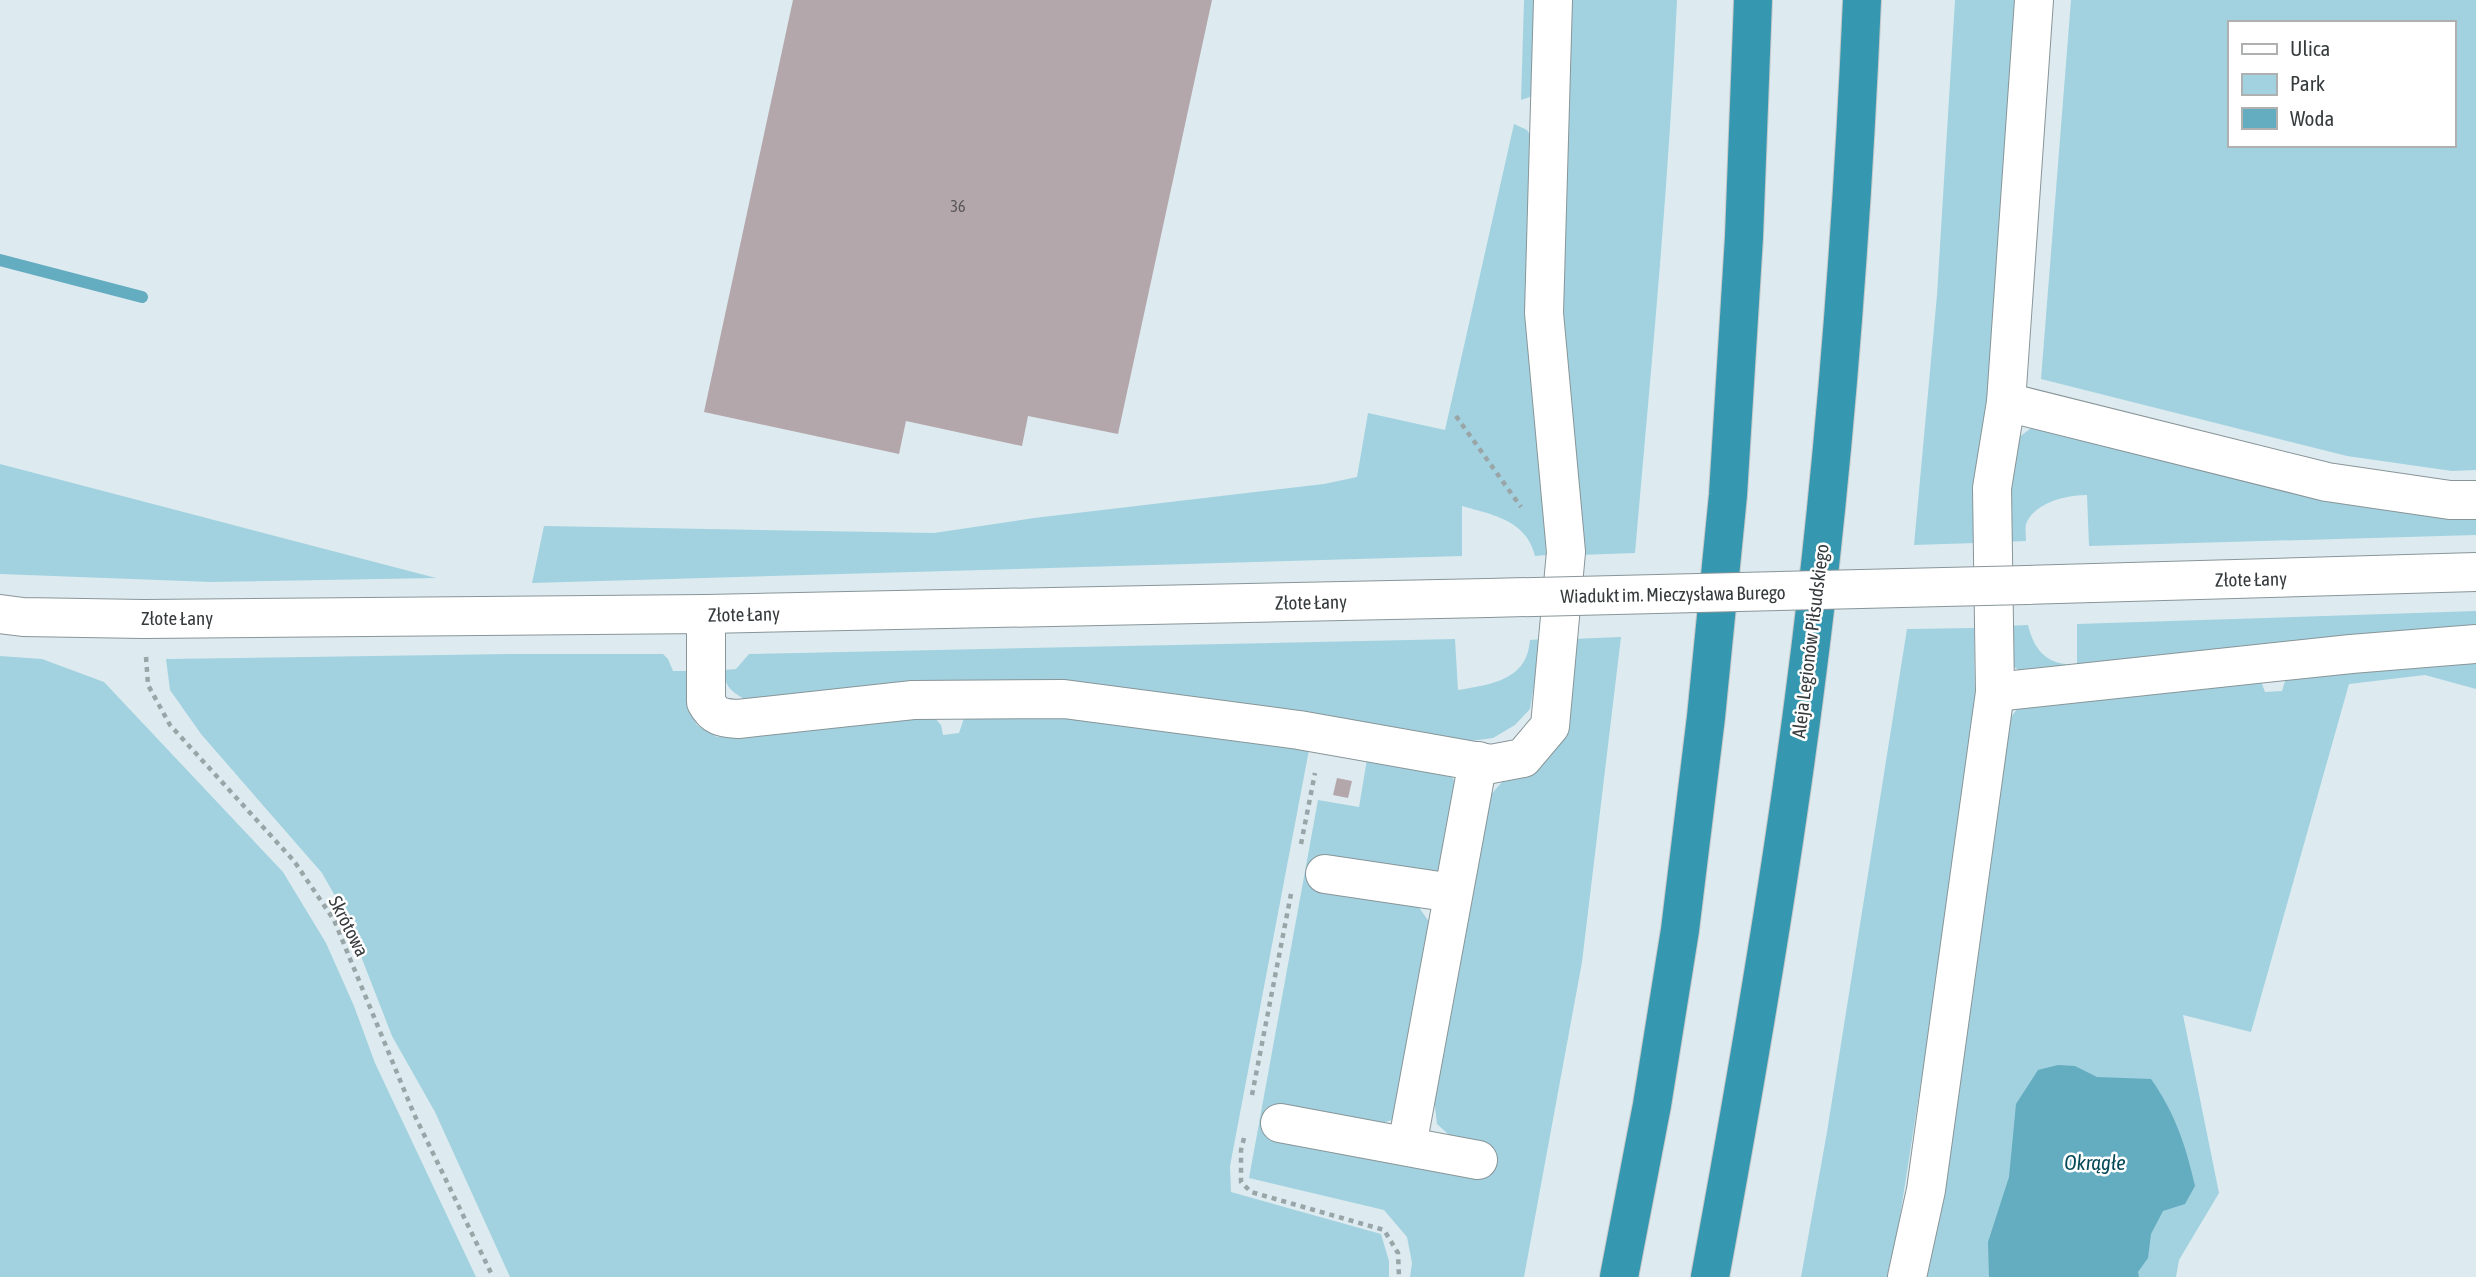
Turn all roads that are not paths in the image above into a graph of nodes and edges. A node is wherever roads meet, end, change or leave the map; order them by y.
1 (1553, 0) edge
2 (1753, 0) edge
3 (1862, 0) edge
4 (2034, 0) edge
5 (2006, 402) junction
6 (2476, 500) edge
7 (2476, 572) edge
8 (2027, 585) joint
9 (1488, 598) joint
10 (0, 614) edge
11 (706, 614) junction
12 (2476, 644) edge
13 (1995, 692) junction
14 (1478, 761) junction
15 (1306, 870) road end
16 (1453, 893) junction
17 (1280, 1124) dead end
18 (1407, 1146) junction
19 (1478, 1160) dead end
20 (1619, 1277) edge
21 (1710, 1277) edge
22 (1907, 1277) edge

1 - 14 street
2 - 20 highway
3 - 21 highway, Aleja Legionów Piłsudskiego
4 - 5 street
5 - 6 street
5 - 13 street
7 - 8 street, Złote Łany
8 - 9 street, Wiadukt im. Mieczysława Burego, bridge
9 - 11 street, Złote Łany
10 - 11 street, Złote Łany
11 - 14 street
12 - 13 street
13 - 22 street
14 - 16 street
15 - 16 street
16 - 18 street
17 - 18 street
18 - 19 street

